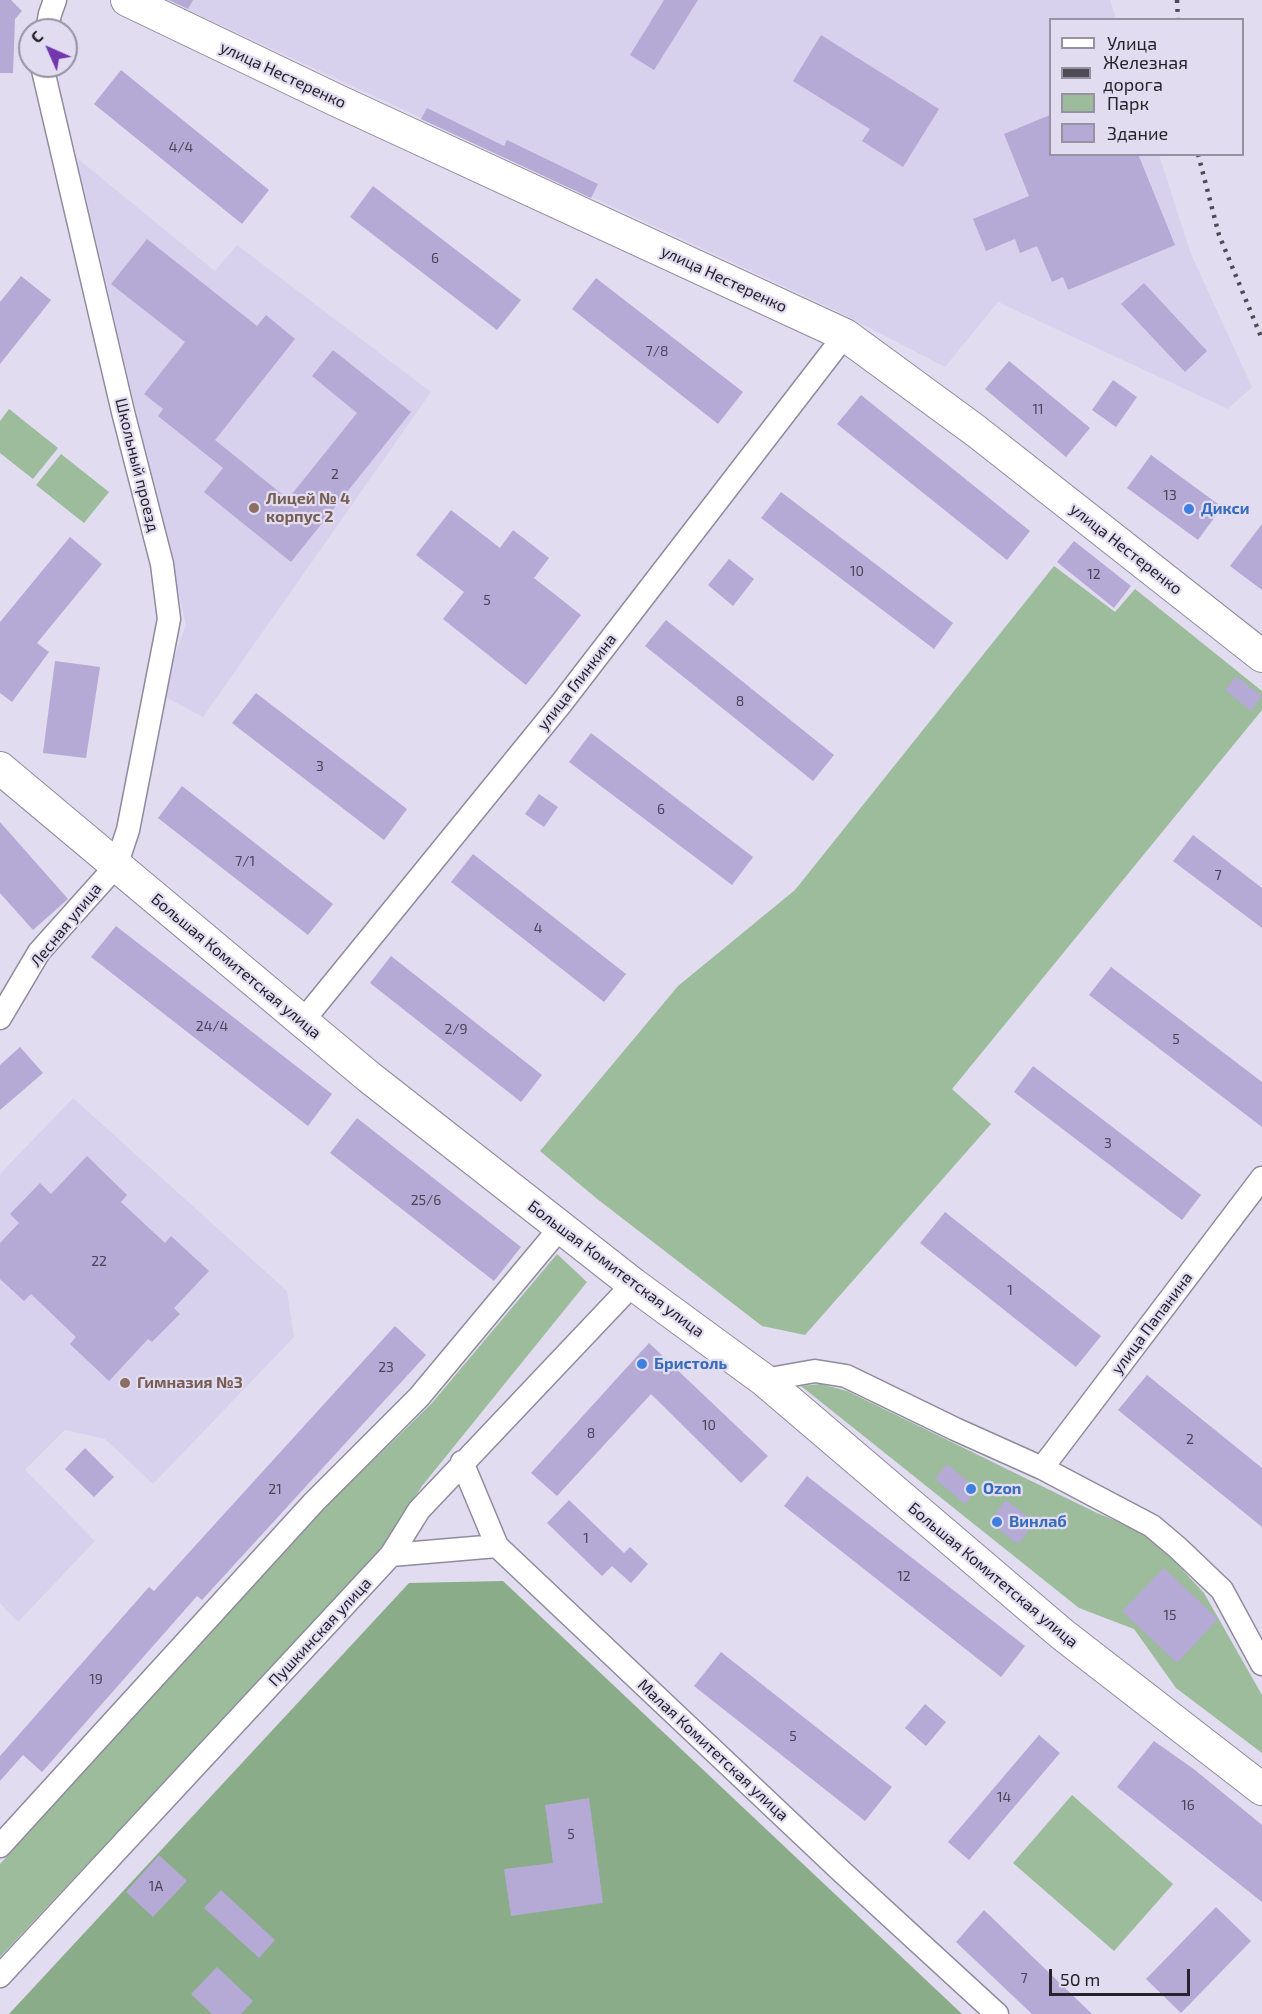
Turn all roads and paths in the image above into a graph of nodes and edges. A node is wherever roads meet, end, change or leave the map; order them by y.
1 (55, 0) edge
2 (127, 0) edge
3 (49, 18) edge
4 (45, 78) edge
5 (845, 335) junction
6 (1262, 656) edge
7 (0, 768) edge
8 (116, 866) junction
9 (0, 1018) edge
10 (302, 1022) junction
11 (1262, 1178) edge
12 (560, 1228) junction
13 (633, 1284) junction
14 (764, 1380) junction
15 (462, 1462) junction
16 (1042, 1468) junction
17 (497, 1546) junction
18 (392, 1555) junction
19 (1262, 1664) edge
20 (1262, 1789) edge
21 (0, 1846) edge
22 (0, 1976) edge
23 (997, 2014) edge

1 - 3 street
2 - 5 street, улица Нестеренко
4 - 8 street, Школьный проезд
5 - 6 street, улица Нестеренко
5 - 10 street, улица Глинкина
7 - 8 street, Большая Комитетская улица
8 - 9 street, Лесная улица
8 - 10 street, Большая Комитетская улица
10 - 12 street, Большая Комитетская улица
11 - 16 street, улица Папанина
12 - 13 street, Большая Комитетская улица
12 - 21 street
13 - 14 street, Большая Комитетская улица
13 - 15 street, Пушкинская улица
14 - 16 street
14 - 20 street, Большая Комитетская улица
15 - 17 street, Малая Комитетская улица
15 - 18 street, Пушкинская улица
16 - 19 street
17 - 18 street
17 - 23 street, Малая Комитетская улица
18 - 22 street, Пушкинская улица

